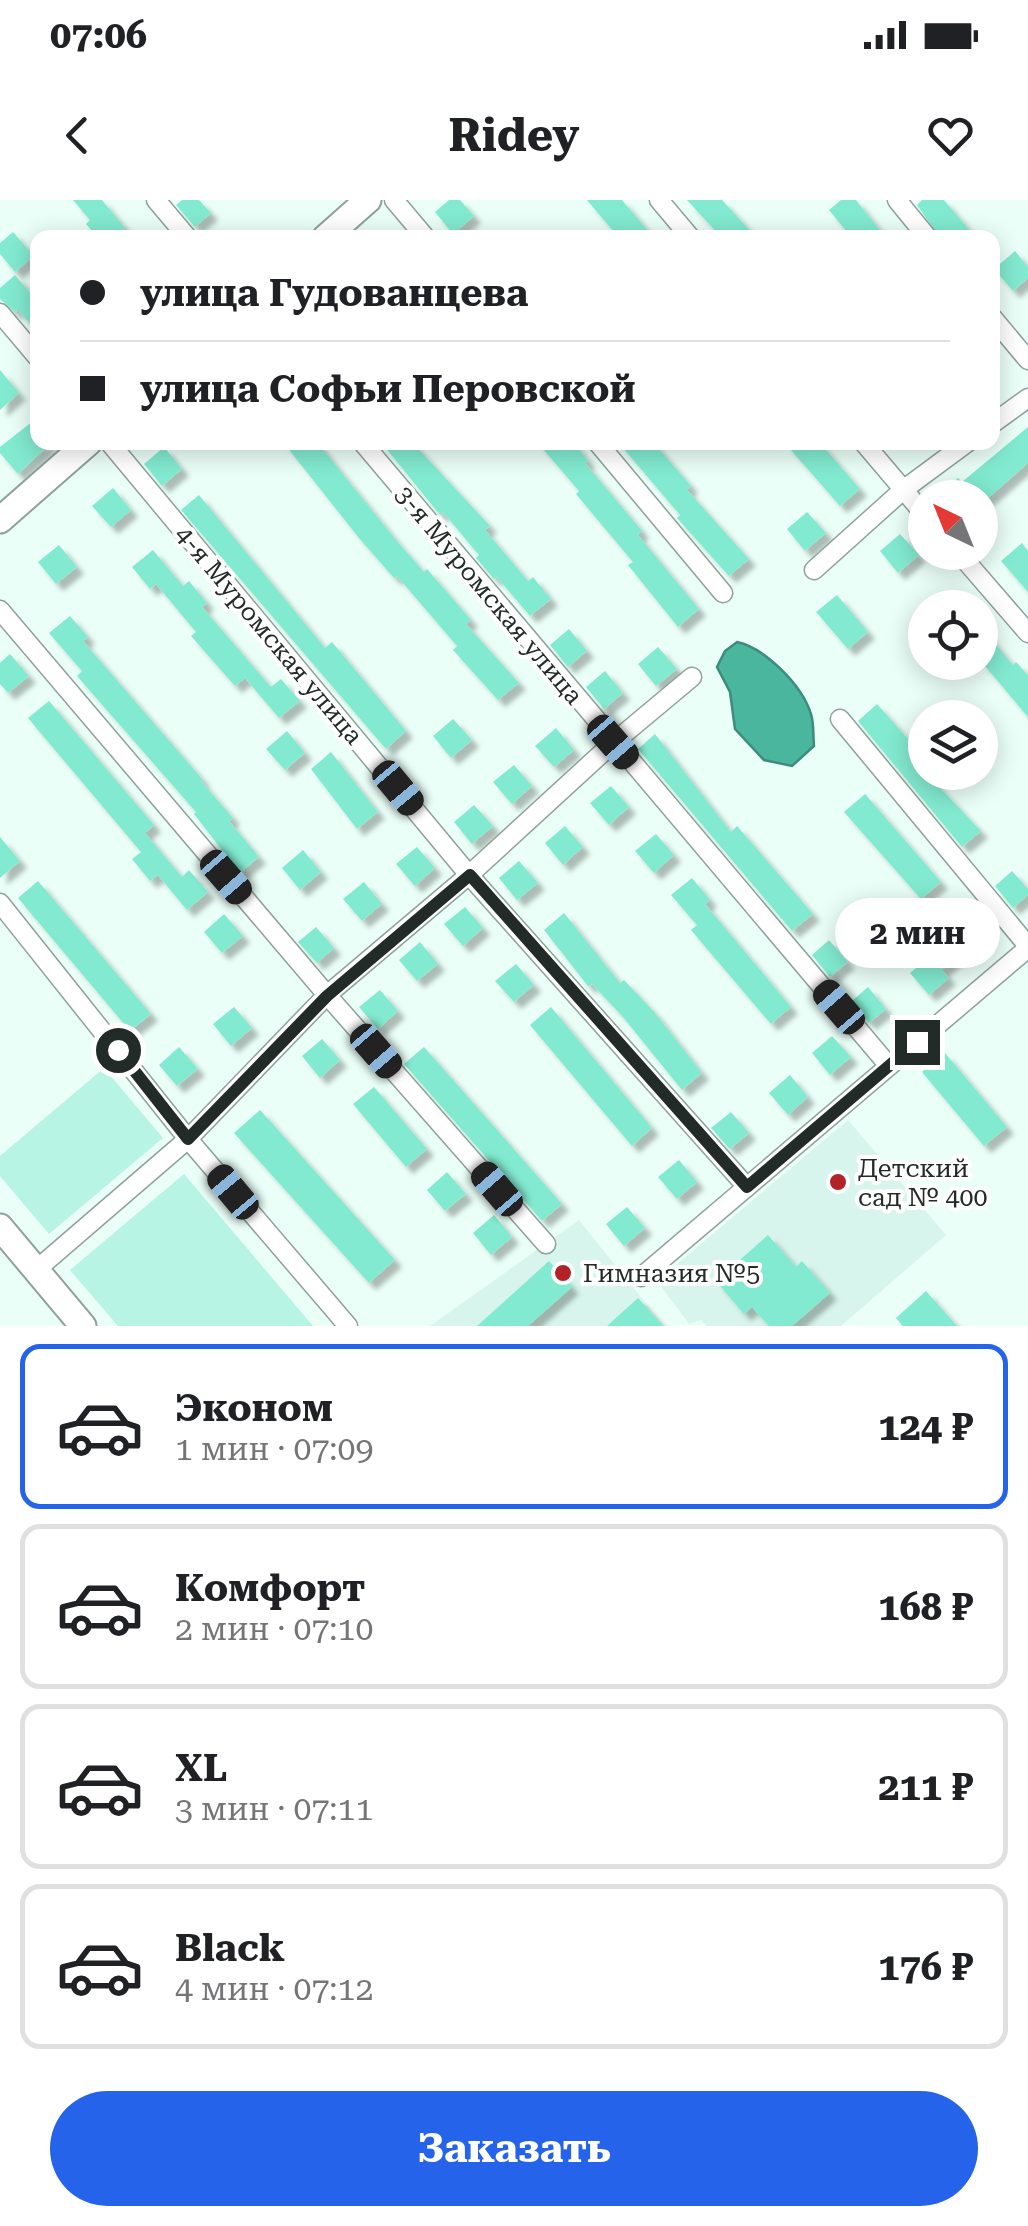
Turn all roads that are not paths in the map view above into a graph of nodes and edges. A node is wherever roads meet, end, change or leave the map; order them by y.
1 (156, 200) edge
2 (368, 200) edge
3 (394, 200) edge
4 (659, 200) edge
5 (897, 200) edge
6 (181, 230) edge
7 (334, 230) edge
8 (419, 230) edge
9 (684, 230) edge
10 (921, 230) edge
11 (0, 314) edge
12 (1000, 327) edge
13 (30, 349) edge
14 (1028, 360) edge
15 (1028, 398) edge
16 (1000, 418) edge
17 (80, 450) edge
18 (116, 450) edge
19 (369, 450) edge
20 (604, 450) edge
21 (870, 450) edge
22 (957, 450) edge
23 (904, 490) junction
24 (908, 495) edge
25 (0, 520) edge
26 (814, 570) dead end
27 (974, 570) edge
28 (724, 593) dead end
29 (0, 610) edge
30 (1028, 633) edge
31 (692, 677) dead end
32 (840, 719) dead end
33 (613, 742) junction
34 (470, 875) junction
35 (0, 903) edge
36 (1028, 947) edge
37 (327, 996) junction
38 (889, 1066) junction
39 (188, 1139) junction
40 (747, 1187) junction
41 (0, 1227) edge
42 (546, 1244) dead end
43 (36, 1270) junction
44 (641, 1277) dead end
45 (83, 1326) edge
46 (348, 1326) edge

1 - 6 street
2 - 7 street
3 - 8 street
4 - 9 street
5 - 10 street
11 - 13 street
12 - 14 street
15 - 16 street
17 - 25 street
18 - 34 street, 4-я Муромская улица
19 - 33 street, 3-я Муромская улица
20 - 28 street
21 - 23 street
22 - 23 street
23 - 24 street
23 - 26 street
27 - 30 street
29 - 37 street
31 - 33 street
32 - 36 street
33 - 34 street
33 - 38 street, 3-я Муромская улица
34 - 37 street
34 - 40 street, 4-я Муромская улица
35 - 39 street
36 - 38 street
37 - 39 street
37 - 42 street
38 - 40 street
39 - 43 street
39 - 46 street
40 - 44 street
41 - 43 street
43 - 45 street

